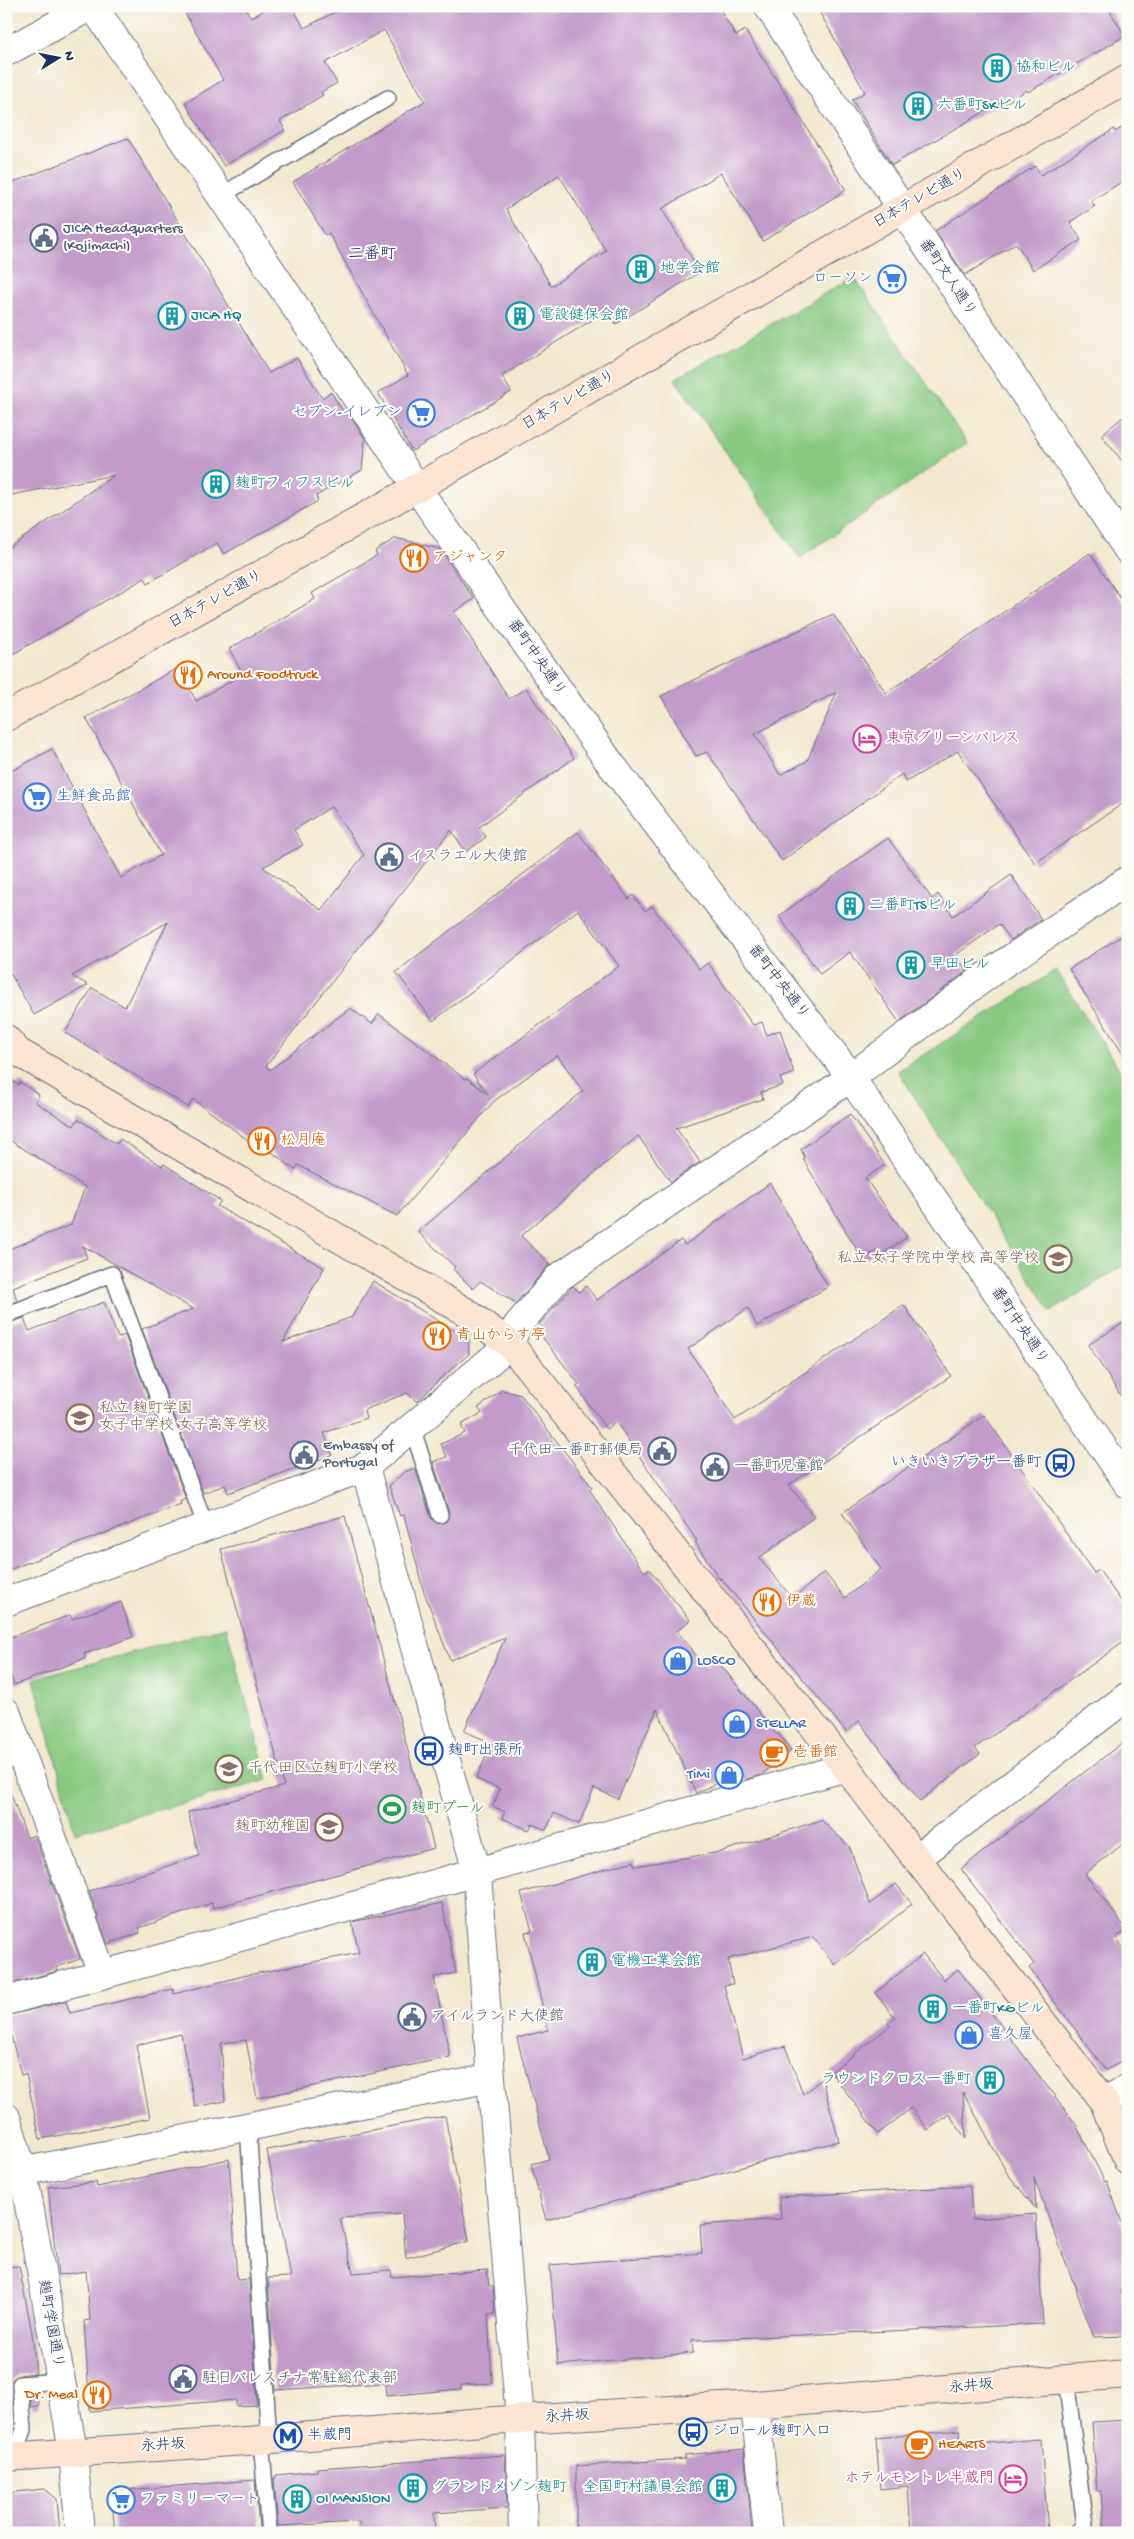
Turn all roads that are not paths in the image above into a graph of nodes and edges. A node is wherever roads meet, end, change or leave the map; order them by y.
1 (92, 6) edge
2 (768, 6) edge
3 (6, 52) edge
4 (1128, 79) edge
5 (388, 98) dead end
6 (220, 196) junction
7 (902, 210) junction
8 (418, 487) junction
9 (1128, 550) edge
10 (6, 717) edge
11 (1128, 880) edge
12 (10, 1050) edge
13 (850, 1078) junction
14 (6, 1315) edge
15 (510, 1344) junction
16 (412, 1427) junction
17 (365, 1467) junction
18 (1128, 1484) edge
19 (440, 1515) dead end
20 (206, 1527) junction
21 (6, 1602) edge
22 (1128, 1696) edge
23 (6, 1712) edge
24 (846, 1767) junction
25 (916, 1858) junction
26 (477, 1872) junction
27 (102, 1973) junction
28 (6, 2001) edge
29 (491, 2078) junction
30 (1128, 2088) edge
31 (1104, 2102) junction
32 (6, 2117) edge
33 (248, 2127) junction
34 (1128, 2161) edge
35 (15, 2174) edge
36 (1128, 2374) edge
37 (1066, 2379) junction
38 (61, 2381) junction
39 (755, 2405) junction
40 (520, 2419) junction
41 (265, 2440) junction
42 (73, 2452) junction
43 (10, 2456) edge
44 (80, 2533) edge
45 (269, 2533) edge
46 (523, 2533) edge
47 (768, 2533) edge
48 (1077, 2533) edge

1 - 3 street
1 - 6 street, 番町中央通り
2 - 7 street, 番町文人通り
4 - 7 street, 日本テレビ通り
5 - 6 lane
6 - 8 street, 番町中央通り
7 - 8 street, 日本テレビ通り
7 - 9 street, 番町文人通り
8 - 10 street, 日本テレビ通り
8 - 13 street, 番町中央通り
11 - 13 street
12 - 15 street
13 - 15 street
13 - 18 street, 番町中央通り
14 - 20 lane
15 - 16 street
15 - 24 street
16 - 17 street
16 - 19 lane
17 - 20 street
17 - 26 street
20 - 21 street
22 - 25 street
23 - 27 street
24 - 25 street
24 - 26 street
25 - 31 street
26 - 27 street
26 - 29 street
27 - 28 street
29 - 33 street
29 - 40 street
30 - 31 street
31 - 34 street
32 - 35 street, 麹町学園通り
33 - 35 street
33 - 41 lane
35 - 38 street, 麹町学園通り
36 - 37 street, 永井坂
37 - 39 street, 永井坂
37 - 48 lane
38 - 42 street, 麹町学園通り
38 - 43 lane
39 - 40 street, 永井坂
39 - 47 street
40 - 41 street, 永井坂
40 - 46 street
41 - 42 street, 永井坂
41 - 45 lane
42 - 43 street, 永井坂
42 - 44 street, 麹町学園通り

